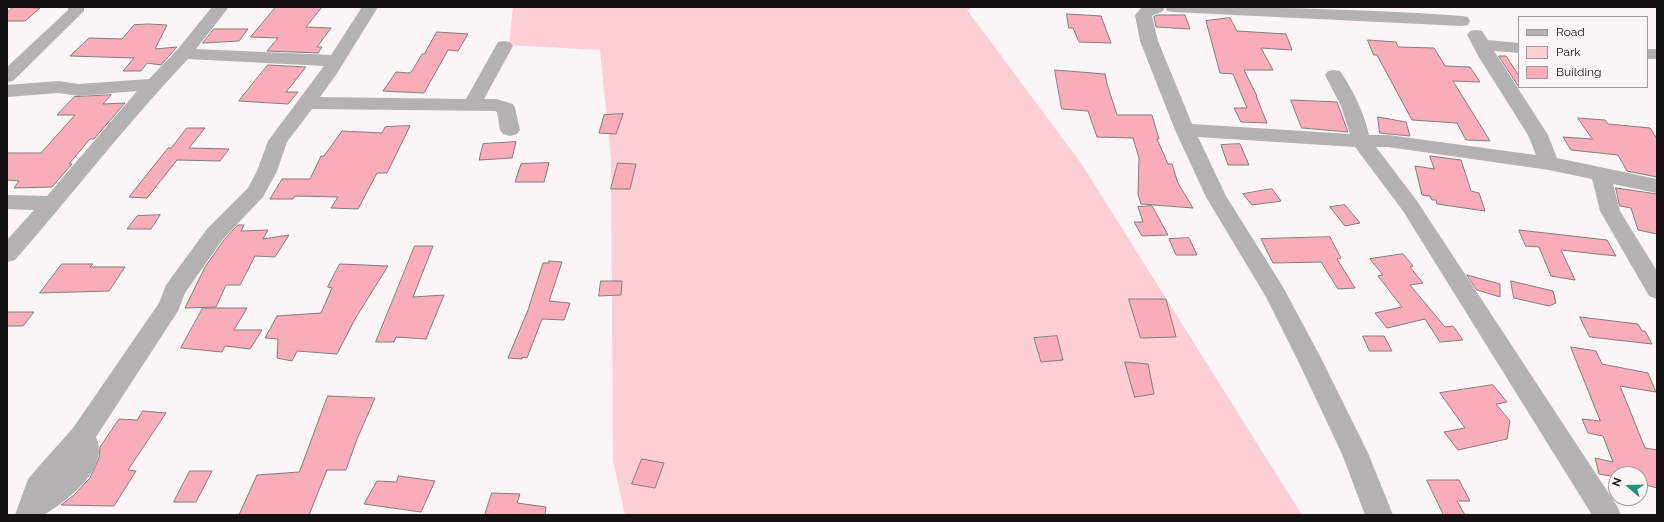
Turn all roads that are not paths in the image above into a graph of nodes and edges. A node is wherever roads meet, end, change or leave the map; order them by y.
1 (76, 7) edge
2 (220, 7) edge
3 (370, 7) edge
4 (1157, 7) edge
5 (1173, 7) edge
6 (1449, 7) edge
7 (1314, 10) edge
8 (1462, 21) junction
9 (1482, 45) junction
10 (504, 46) dead end
11 (1518, 48) edge
12 (183, 54) junction
13 (335, 61) junction
14 (1334, 75) dead end
15 (7, 77) edge
16 (154, 84) junction
17 (7, 91) edge
18 (307, 103) junction
19 (472, 104) junction
20 (510, 130) dead end
21 (1185, 130) junction
22 (1361, 141) junction
23 (1549, 163) junction
24 (1601, 175) junction
25 (1657, 186) edge
26 (7, 202) edge
27 (52, 204) junction
28 (7, 254) edge
29 (1657, 290) edge
30 (31, 511) edge
31 (1379, 515) edge
32 (1607, 515) edge

1 - 15 street
2 - 12 street
3 - 13 street
4 - 21 street
5 - 7 street
6 - 8 street
7 - 8 street
8 - 9 street
9 - 11 street
9 - 23 street
10 - 19 street
12 - 13 street
12 - 16 street
13 - 18 street
14 - 22 street
16 - 17 street
16 - 27 street
18 - 19 street
18 - 30 street
19 - 20 street
21 - 22 street
21 - 31 street
22 - 23 street
22 - 32 street
23 - 24 street
24 - 25 street
24 - 29 street
26 - 27 street
27 - 28 street

